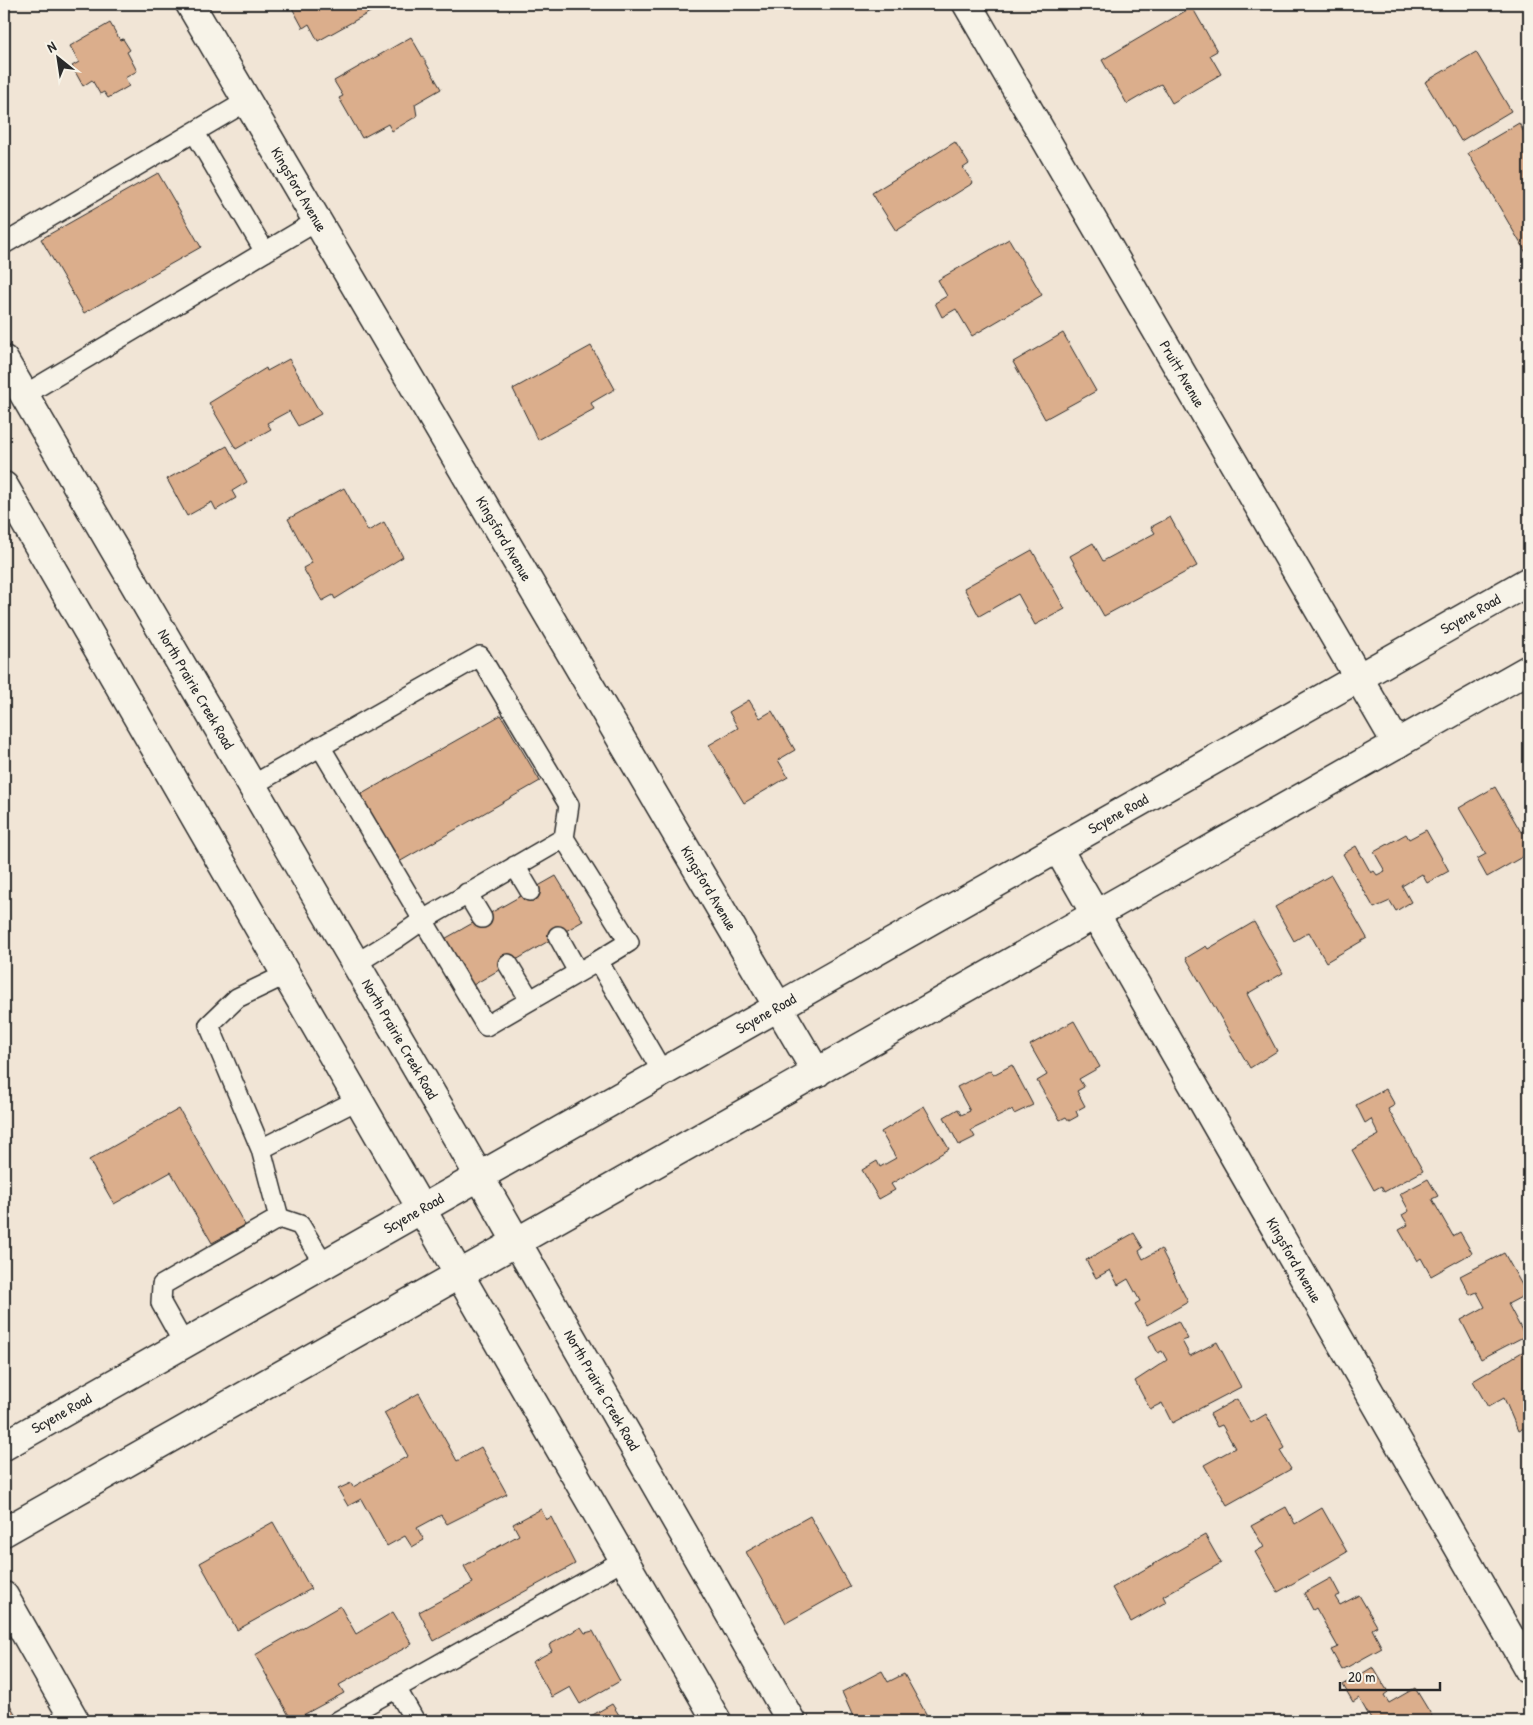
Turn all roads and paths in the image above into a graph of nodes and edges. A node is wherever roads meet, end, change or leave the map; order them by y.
1 (190, 4) edge
2 (966, 4) edge
3 (247, 101) junction
4 (195, 133) junction
5 (317, 221) junction
6 (4, 244) edge
7 (265, 252) junction
8 (4, 360) edge
9 (24, 394) junction
10 (4, 486) edge
11 (1529, 581) edge
12 (1529, 669) edge
13 (1359, 678) junction
14 (1396, 744) junction
15 (320, 746) junction
16 (251, 786) junction
17 (564, 838) junction
18 (1058, 849) junction
19 (516, 866) junction
20 (530, 890) dead end
21 (467, 893) junction
22 (1097, 914) junction
23 (482, 918) dead end
24 (423, 920) junction
25 (558, 936) dead end
26 (598, 961) junction
27 (355, 964) junction
28 (508, 964) dead end
29 (578, 972) junction
30 (287, 974) junction
31 (530, 1000) junction
32 (779, 1008) junction
33 (664, 1073) junction
34 (817, 1073) junction
35 (359, 1100) junction
36 (261, 1149) junction
37 (479, 1177) junction
38 (421, 1209) junction
39 (279, 1218) junction
40 (516, 1241) junction
41 (324, 1264) junction
42 (458, 1273) junction
43 (184, 1344) junction
44 (4, 1446) edge
45 (4, 1532) edge
46 (624, 1560) junction
47 (4, 1596) edge
48 (1529, 1670) edge
49 (396, 1688) junction
50 (75, 1721) edge
51 (338, 1721) edge
52 (415, 1721) edge
53 (717, 1721) edge
54 (791, 1721) edge

1 - 3 main road, Kingsford Avenue
2 - 13 main road, Pruitt Avenue
3 - 4 lane
3 - 5 main road, Kingsford Avenue
4 - 6 lane
4 - 7 lane
5 - 7 lane
5 - 32 main road, Kingsford Avenue
7 - 9 lane
8 - 9 main road, North Prairie Creek Road
9 - 16 main road, North Prairie Creek Road
10 - 30 main road
11 - 13 main road, Scyene Road
12 - 14 main road
13 - 14 main road, Pruitt Avenue
13 - 18 main road, Scyene Road
14 - 22 main road
15 - 16 lane
15 - 17 lane
15 - 24 lane
16 - 27 main road, North Prairie Creek Road
17 - 19 lane
17 - 26 lane
18 - 22 main road, Kingsford Avenue
18 - 32 main road, Scyene Road
19 - 20 lane
19 - 21 lane
21 - 23 lane
21 - 24 lane
22 - 34 main road
22 - 48 main road, Kingsford Avenue
24 - 27 lane
24 - 31 lane
25 - 29 lane
26 - 29 lane
26 - 33 lane
27 - 37 main road, North Prairie Creek Road
28 - 31 lane
29 - 31 lane
30 - 35 main road
30 - 36 lane
32 - 33 main road, Scyene Road
32 - 34 main road, Kingsford Avenue
33 - 37 main road, Scyene Road
34 - 40 main road
35 - 36 lane
35 - 38 main road
36 - 39 lane
37 - 38 main road, Scyene Road
37 - 40 main road, North Prairie Creek Road
38 - 41 main road, Scyene Road
38 - 42 main road
39 - 41 lane
39 - 43 lane
40 - 42 main road
40 - 54 main road, North Prairie Creek Road
41 - 43 main road, Scyene Road
42 - 45 main road
42 - 46 main road
43 - 44 main road, Scyene Road
46 - 49 lane
46 - 53 main road
47 - 50 main road
49 - 51 lane
49 - 52 lane

